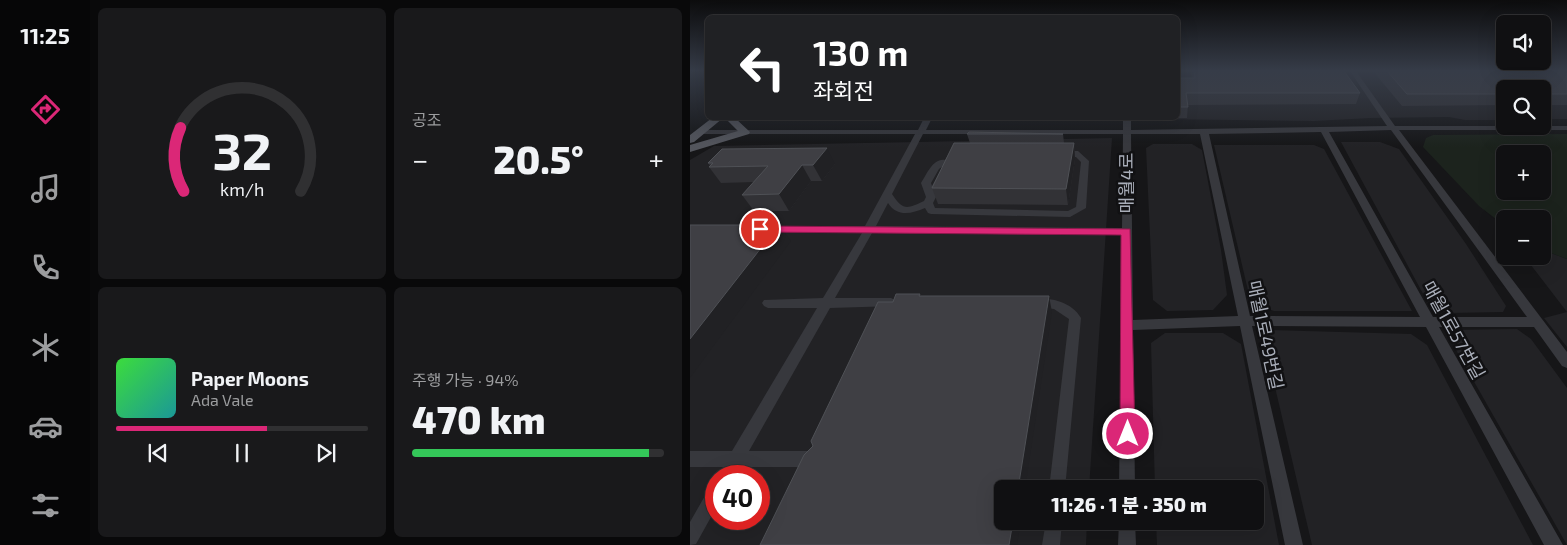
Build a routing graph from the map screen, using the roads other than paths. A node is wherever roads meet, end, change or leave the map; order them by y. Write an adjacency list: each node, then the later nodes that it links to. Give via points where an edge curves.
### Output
1 (1371, 96): 6 (street)
2 (715, 120): 9 (main road)
3 (732, 120): 10 (main road)
4 (927, 120): 11 (street)
5 (1127, 120): 12 (street, 매월4로)
6 (1393, 128): 7 (street); 8 (street); 30 (street)
7 (1567, 128)
8 (1325, 131): 13 (street); 29 (street, 매월1로57번길)
9 (700, 132): 10 (street); 14 (main road)
10 (745, 132): 11 (street); 15 (main road)
11 (920, 132): 12 (street); 17 (street)
12 (1126, 132): 13 (street); 23 (street, 매월4로)
13 (1204, 132): 28 (street, 매월1로49번길)
14 (690, 140)
15 (690, 149)
16 (942, 162): 18 (street, via 935,167 926,183)
17 (887, 193): 18 (street, via 894,206 900,209 908,210); 21 (street)
18 (929, 200): 19 (street, via 931,211 938,212); 19 (street, via 954,154 1078,154 1085,161 1081,208)
19 (1070, 214): 22 (street)
20 (760, 229): 21 (street)
21 (868, 230): 22 (street); 26 (street)
22 (1069, 231): 23 (street)
23 (1126, 231): 31 (street, 매월4로)
24 (1023, 302): 37 (street, via 1051,302 1075,318)
25 (768, 303): 26 (street)
26 (827, 303): 27 (street); 33 (street)
27 (900, 303)
28 (1245, 321): 29 (street); 31 (street); 45 (street, 매월1로49번길)
29 (1428, 321): 30 (street); 46 (street, 매월1로57번길)
30 (1537, 322): 32 (street)
31 (1128, 325): 38 (street, 매월4로)
32 (1567, 362)
33 (737, 458): 34 (street); 35 (street); 36 (street)
34 (690, 459)
35 (818, 459)
36 (733, 465)
37 (1058, 480)
38 (1127, 480)
39 (705, 512): 42 (street)
40 (1053, 530): 43 (street)
41 (1127, 530): 44 (street)
42 (690, 538)
43 (1051, 545)
44 (1127, 545)
45 (1294, 545)
46 (1554, 545)

